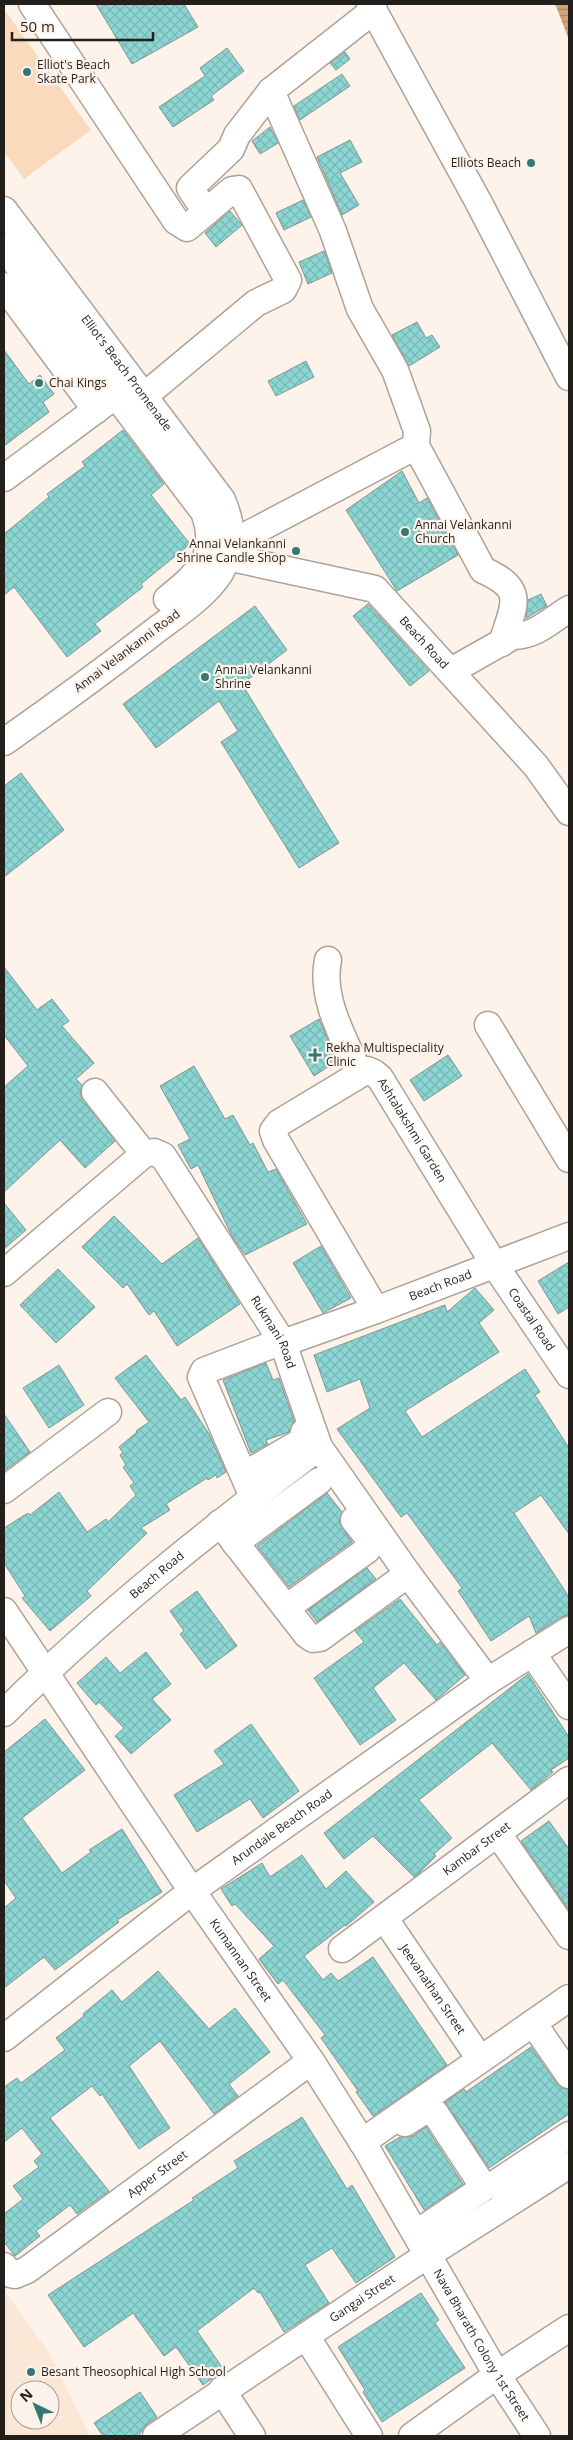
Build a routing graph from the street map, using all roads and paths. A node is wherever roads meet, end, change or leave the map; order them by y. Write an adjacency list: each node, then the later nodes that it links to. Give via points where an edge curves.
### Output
1 (32, 4): 5 (street, via 176,221 187,228)
2 (372, 7): 3 (street); 8 (street)
3 (270, 90): 5 (street, via 237,135 231,149 190,188); 10 (street, via 326,216 360,309 395,370 417,431)
4 (4, 210): 9 (street, Elliot's Beach Promenade)
5 (206, 212): 9 (street, via 234,189 239,189 288,280 287,286 256,303)
6 (4, 247): 9 (street, Elliot's Beach Promenade)
7 (4, 286): 9 (street)
8 (569, 377)
9 (122, 396): 11 (street); 12 (street, Elliot's Beach Promenade, via 204,512 210,530)
10 (416, 446): 12 (street); 14 (street, via 483,570 503,579 514,595)
11 (4, 478)
12 (223, 548): 15 (street, Beach Road, via 375,589); 16 (street, Annai Velankanni Road, via 220,573 208,587 176,615)
13 (569, 609): 14 (street, via 550,624)
14 (502, 643): 15 (street)
15 (452, 671): 19 (street, Beach Road, via 536,766)
16 (79, 679): 17 (street, Annai Velankanni Road); 18 (street, Annai Velankanni Road)
17 (4, 728)
18 (4, 742)
19 (569, 812)
20 (328, 960): 22 (street, via 325,977 333,1013)
21 (488, 1025): 25 (street)
22 (359, 1073): 27 (street, Ashtalakshmi Garden, via 367,1070 380,1078); 29 (street, Ashtalakshmi Garden, via 279,1123 275,1126 274,1136)
23 (95, 1092): 24 (street)
24 (144, 1154): 28 (street); 30 (street, Rukmani Road, via 154,1152 164,1156)
25 (569, 1159)
26 (569, 1236): 27 (street, Beach Road)
27 (494, 1264): 29 (street, Beach Road); 31 (street, Coastal Road)
28 (4, 1273)
29 (376, 1310): 30 (street, Beach Road)
30 (276, 1344): 33 (street, Rukmani Road); 35 (street, via 304,1430 303,1438); 35 (street, Beach Road, via 209,1368 201,1377)
31 (569, 1376)
32 (108, 1412): 36 (street)
33 (319, 1447): 34 (street, Beach Road); 40 (street, Rukmani Road)
34 (286, 1472): 35 (street, Beach Road); 39 (street, via 311,1487)
35 (248, 1486): 38 (street, Beach Road)
36 (4, 1490)
37 (353, 1519): 41 (street, via 370,1540 370,1545)
38 (220, 1523): 39 (street); 45 (street, Beach Road)
39 (235, 1543): 41 (street)
40 (408, 1574): 41 (street, via 320,1638 313,1639 307,1635); 46 (street, Rukmani Road)
41 (286, 1608)
42 (4, 1611): 45 (street, Kumannan Street)
43 (569, 1630): 44 (street, Arundale Beach Road)
44 (532, 1653): 46 (street, Arundale Beach Road); 47 (street)
45 (45, 1672): 48 (street, Beach Road); 51 (street, Kumannan Street)
46 (488, 1681): 51 (street, Arundale Beach Road)
47 (569, 1706)
48 (4, 1713)
49 (569, 1780): 50 (street, Kambar Street)
50 (498, 1834): 52 (street, Kambar Street); 53 (street)
51 (192, 1891): 57 (street, Arundale Beach Road); 59 (street, Kumannan Street)
52 (385, 1919): 54 (street, Kambar Street); 58 (street, Jeevanathan Street)
53 (569, 1936)
54 (342, 1949)
55 (569, 1998): 56 (street)
56 (537, 2029): 58 (street); 60 (street); 64 (street, via 445,2100 443,2105)
57 (4, 2038)
58 (480, 2059): 62 (street)
59 (311, 2061): 62 (street, Kumannan Street); 66 (street, Apper Street, via 27,2270 15,2275)
60 (569, 2075)
61 (569, 2135): 64 (street)
62 (364, 2145): 65 (street, Kumannan Street); 65 (street, via 429,2110 482,2183 479,2194)
63 (569, 2166): 64 (street, Gangai Street)
64 (500, 2195): 65 (street, Gangai Street)
65 (423, 2243): 68 (street, Gangai Street); 69 (street, Nava Bharath Colony 1st Street)
66 (4, 2266)
67 (569, 2328): 69 (street)
68 (306, 2336): 70 (street, Gangai Street); 73 (street)
69 (497, 2375): 74 (street); 75 (street, Nava Bharath Colony 1st Street)
70 (222, 2390): 71 (street, Gangai Street); 72 (street)
71 (156, 2436)
72 (252, 2436)
73 (369, 2436)
74 (412, 2436)
75 (536, 2436)

